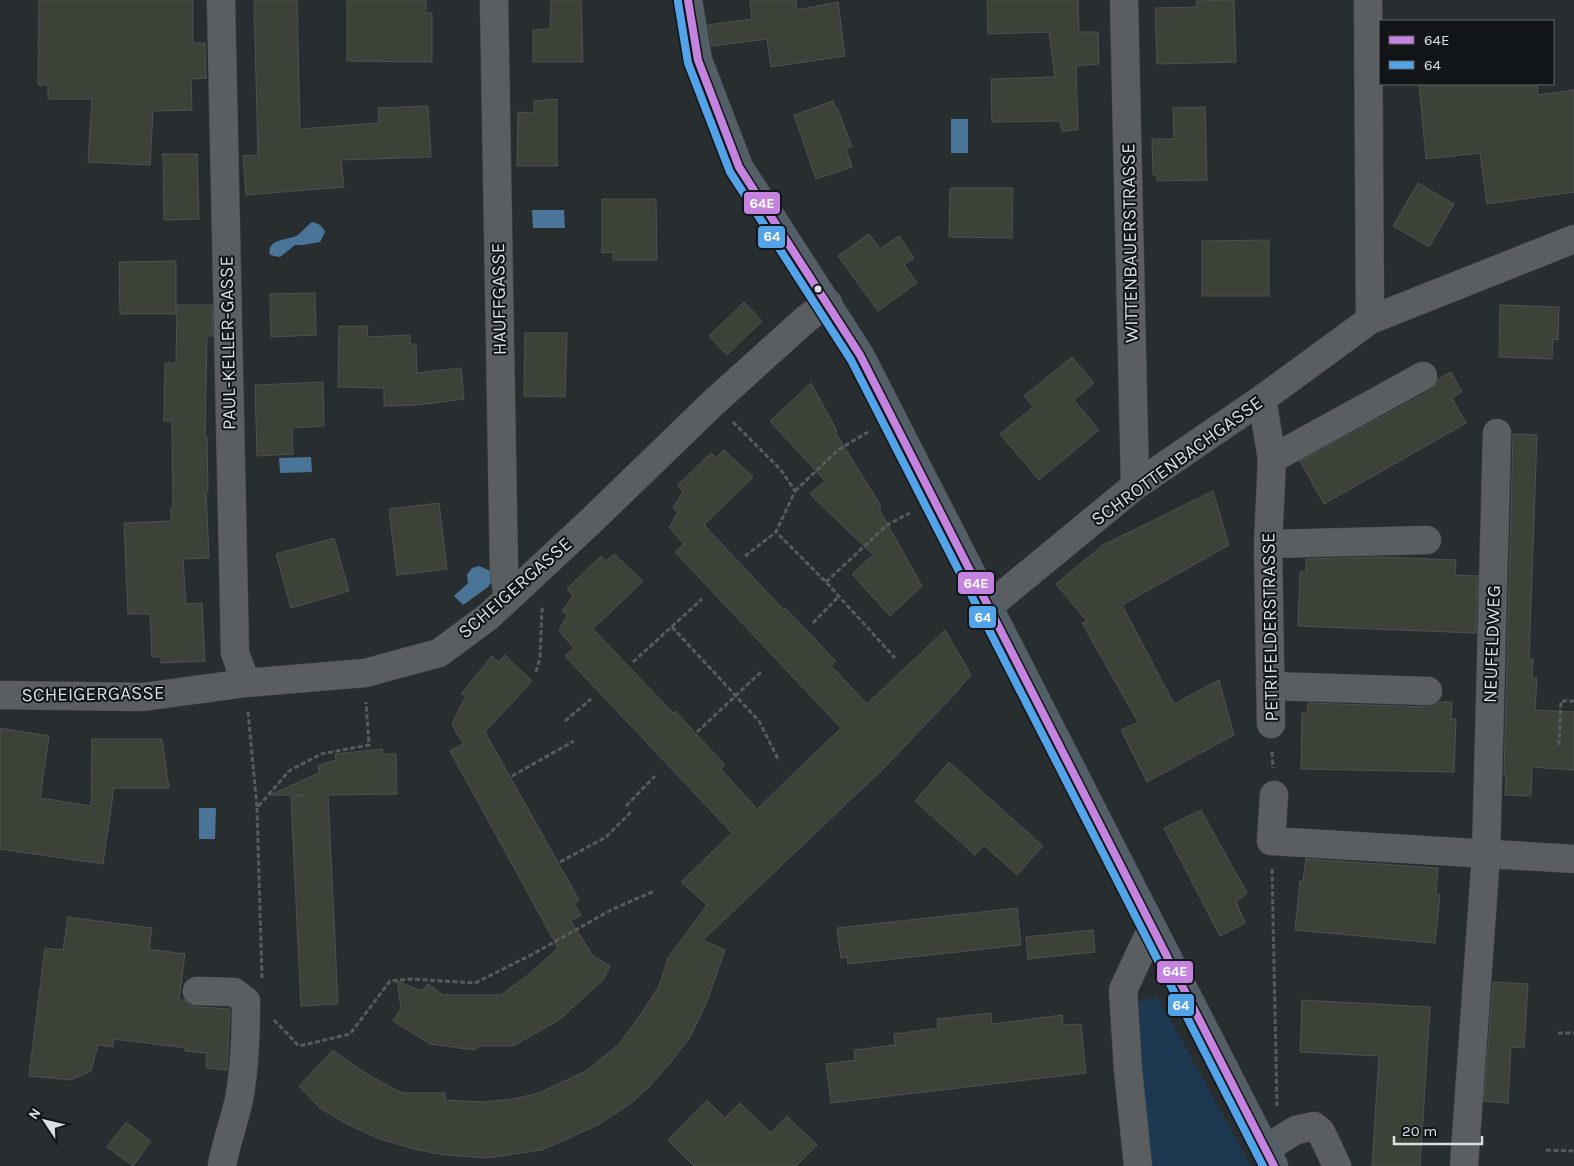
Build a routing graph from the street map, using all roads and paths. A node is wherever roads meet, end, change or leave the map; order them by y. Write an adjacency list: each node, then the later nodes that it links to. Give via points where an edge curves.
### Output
1 (221, 0): 35 (street, PAUL-KELLER-GASSE, via 235,653)
2 (494, 0): 24 (street, HAUFFGASSE, via 504,572)
3 (688, 0): 7 (main road, via 698,60 739,167)
4 (1124, 0): 15 (street, WITTENBAUERSTRASSE)
5 (1368, 0): 8 (street)
6 (1574, 239): 8 (street, SCHROTTENBACHGASSE)
7 (828, 303): 11 (street, SCHEIGERGASSE); 27 (main road, via 893,417)
8 (1370, 320): 10 (street, SCHROTTENBACHGASSE)
9 (1423, 376): 14 (street)
10 (1262, 399): 14 (street, PETRIFELDERSTRASSE); 15 (street, SCHROTTENBACHGASSE)
11 (713, 403): 16 (path, via 781,470); 24 (street, SCHEIGERGASSE)
12 (870, 431): 16 (path, via 838,450)
13 (1498, 433): 55 (street, NEUFELDWEG)
14 (1272, 459): 20 (street, PETRIFELDERSTRASSE)
15 (1135, 486): 27 (street, SCHROTTENBACHGASSE)
16 (795, 491): 18 (path)
17 (911, 512): 22 (path, via 887,525)
18 (776, 532): 21 (path); 22 (path)
19 (1427, 540): 20 (street)
20 (1268, 544): 36 (street, PETRIFELDERSTRASSE)
21 (745, 556)
22 (826, 582): 23 (path)
23 (838, 597): 28 (path); 30 (path)
24 (508, 598): 34 (street, SCHEIGERGASSE, via 439,653)
25 (702, 599): 29 (path)
26 (548, 603): 33 (path, via 542,610 540,657)
27 (988, 607): 59 (main road)
28 (813, 623)
29 (672, 627): 31 (path); 39 (path)
30 (895, 658)
31 (633, 662)
32 (762, 671): 39 (path)
33 (536, 672)
34 (365, 673): 35 (street, SCHEIGERGASSE); 52 (path, via 369,745 321,754 289,770)
35 (246, 683): 38 (street, SCHEIGERGASSE, via 143,697); 52 (path)
36 (1270, 686): 37 (street); 43 (street, PETRIFELDERSTRASSE)
37 (1428, 691)
38 (0, 695)
39 (736, 696): 44 (path); 47 (path, via 759,721)
40 (591, 699): 42 (path)
41 (1574, 701): 46 (path, via 1561,701)
42 (565, 721)
43 (1271, 724): 50 (path, PETRIFELDERSTRASSE)
44 (697, 732)
45 (574, 741): 48 (path)
46 (1559, 745)
47 (779, 761)
48 (512, 776)
49 (655, 776): 51 (path)
50 (1274, 795): 54 (street)
51 (626, 806)
52 (257, 808): 60 (path)
53 (632, 811): 57 (path, via 606,837)
54 (1272, 841): 55 (street); 65 (path)
55 (1486, 855): 56 (street); 72 (street, NEUFELDWEG)
56 (1574, 859)
57 (560, 862)
58 (654, 891): 62 (path, via 611,910 475,983 390,981 350,1034 299,1046)
59 (1152, 928): 68 (main road); 70 (street, via 1123,990)
60 (262, 980)
61 (197, 991): 69 (street, via 234,992 246,1001 246,1050 240,1096)
62 (269, 1014)
63 (1558, 1033): 64 (path)
64 (1574, 1033)
65 (1277, 1106)
66 (1546, 1150): 67 (path)
67 (1574, 1151)
68 (1270, 1157): 71 (street, via 1296,1130 1314,1126 1321,1132)
69 (222, 1166)
70 (1138, 1166)
71 (1337, 1166)
72 (1464, 1166)

